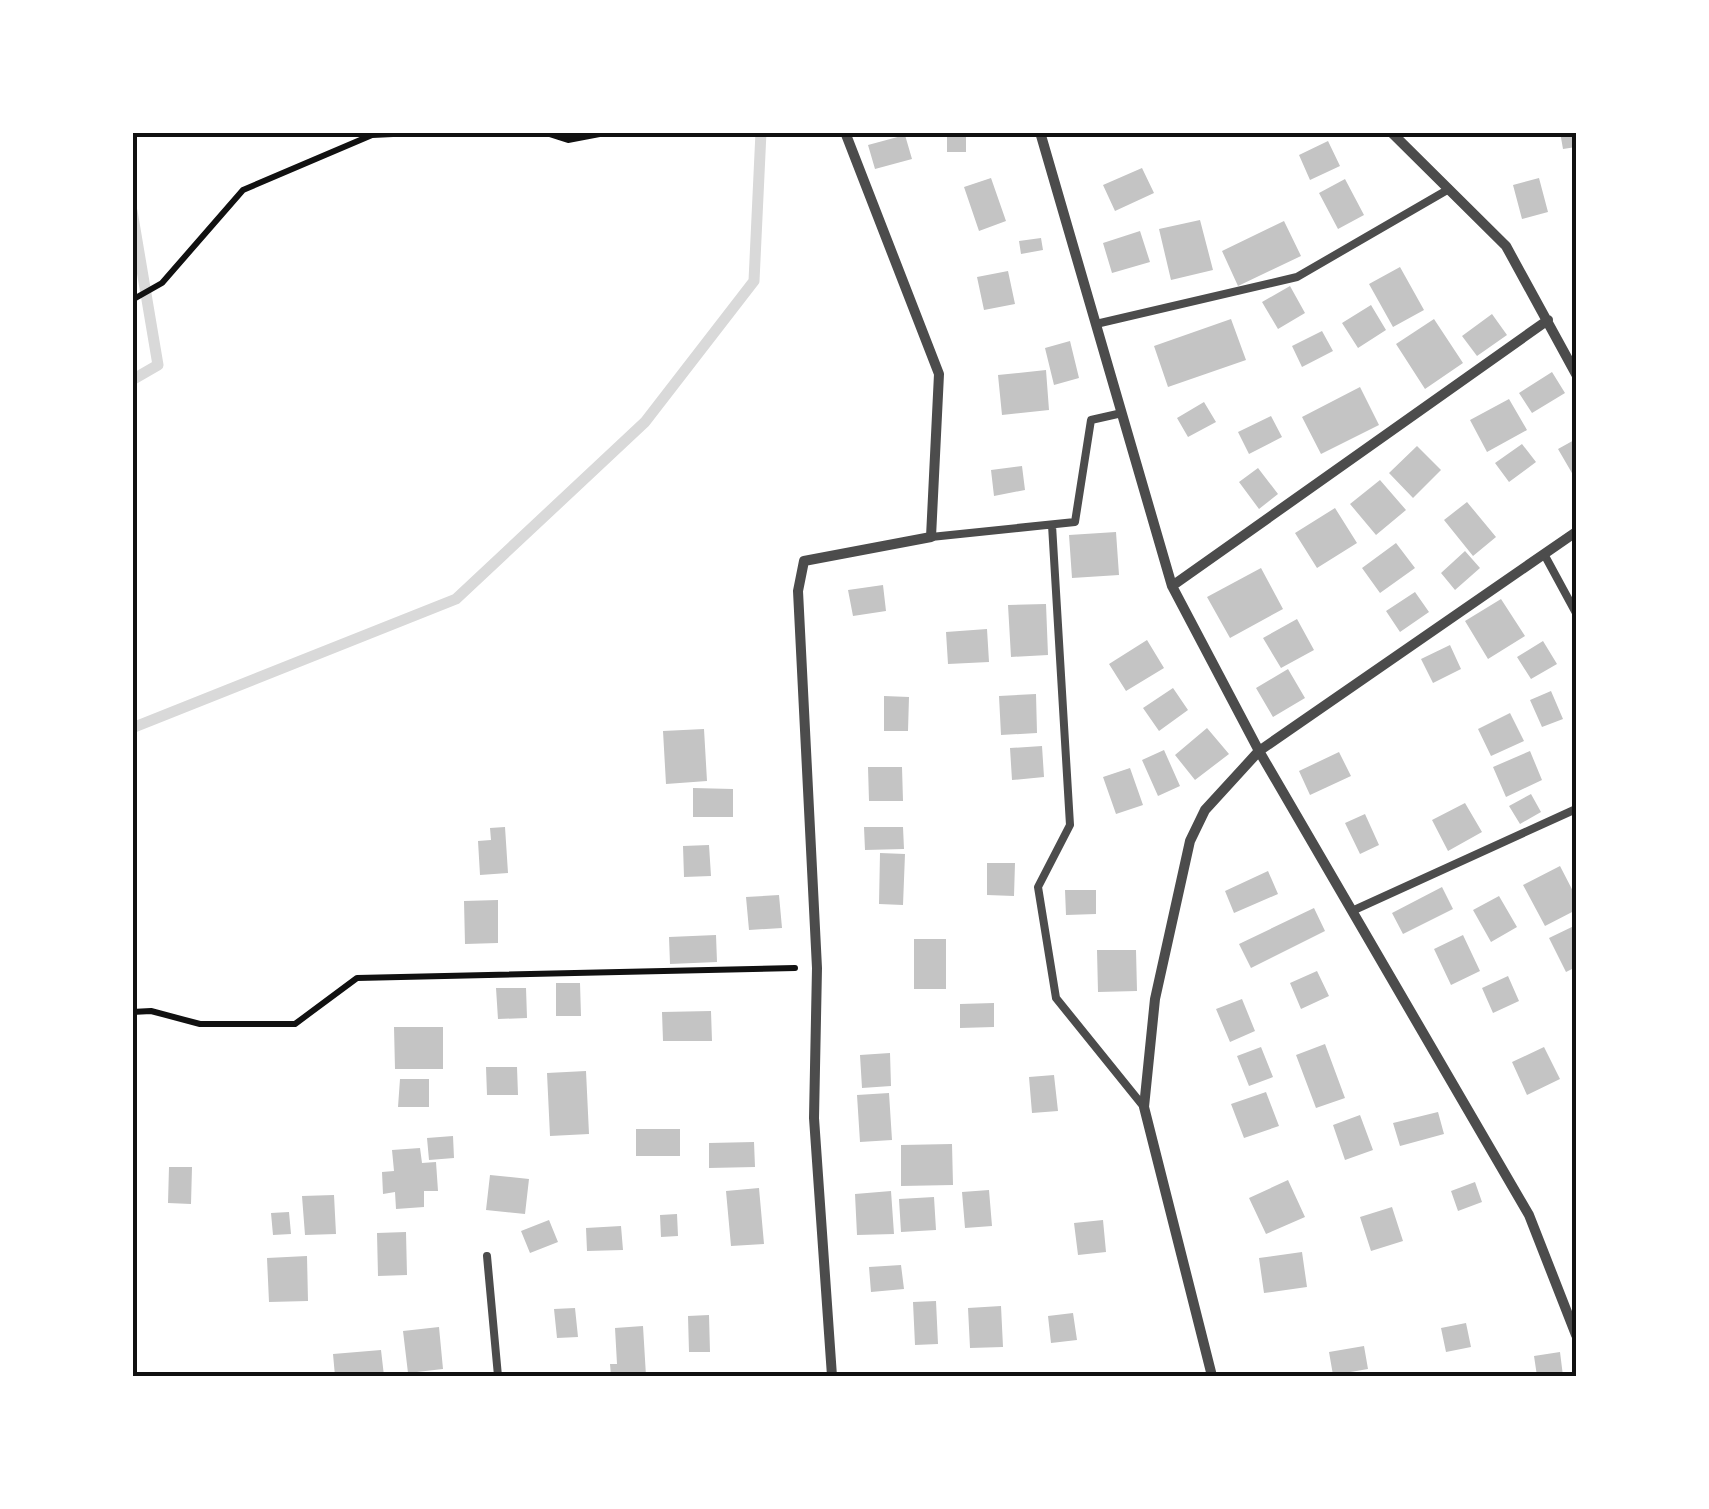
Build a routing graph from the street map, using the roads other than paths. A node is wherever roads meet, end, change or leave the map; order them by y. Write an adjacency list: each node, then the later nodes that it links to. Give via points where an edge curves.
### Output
1 (845, 132): 11 (street, via 939,374)
2 (1040, 132): 6 (street)
3 (1392, 132): 4 (street)
4 (1449, 189): 5 (street, via 1506,246); 6 (lane, via 1296,277)
5 (1548, 320): 7 (street); 13 (street)
6 (1096, 324): 8 (street)
7 (1576, 374)
8 (1122, 413): 9 (lane, via 1091,420 1075,522); 13 (street)
9 (1052, 524): 11 (lane); 18 (lane, via 1070,825 1038,887 1056,998)
10 (1576, 532): 12 (street)
11 (931, 537): 24 (street, via 804,560 798,591 817,968 814,1118)
12 (1544, 554): 14 (lane); 15 (street)
13 (1172, 586): 15 (street)
14 (1576, 613)
15 (1259, 751): 17 (street); 18 (street, via 1205,810 1190,841 1155,999)
16 (1576, 808): 17 (lane)
17 (1352, 911): 21 (street, via 1529,1215)
18 (1144, 1106): 25 (street)
19 (488, 1256): 23 (lane)
20 (1576, 1289): 21 (street)
21 (1562, 1294): 22 (street)
22 (1576, 1335)
23 (498, 1376)
24 (832, 1376)
25 (1212, 1376)

